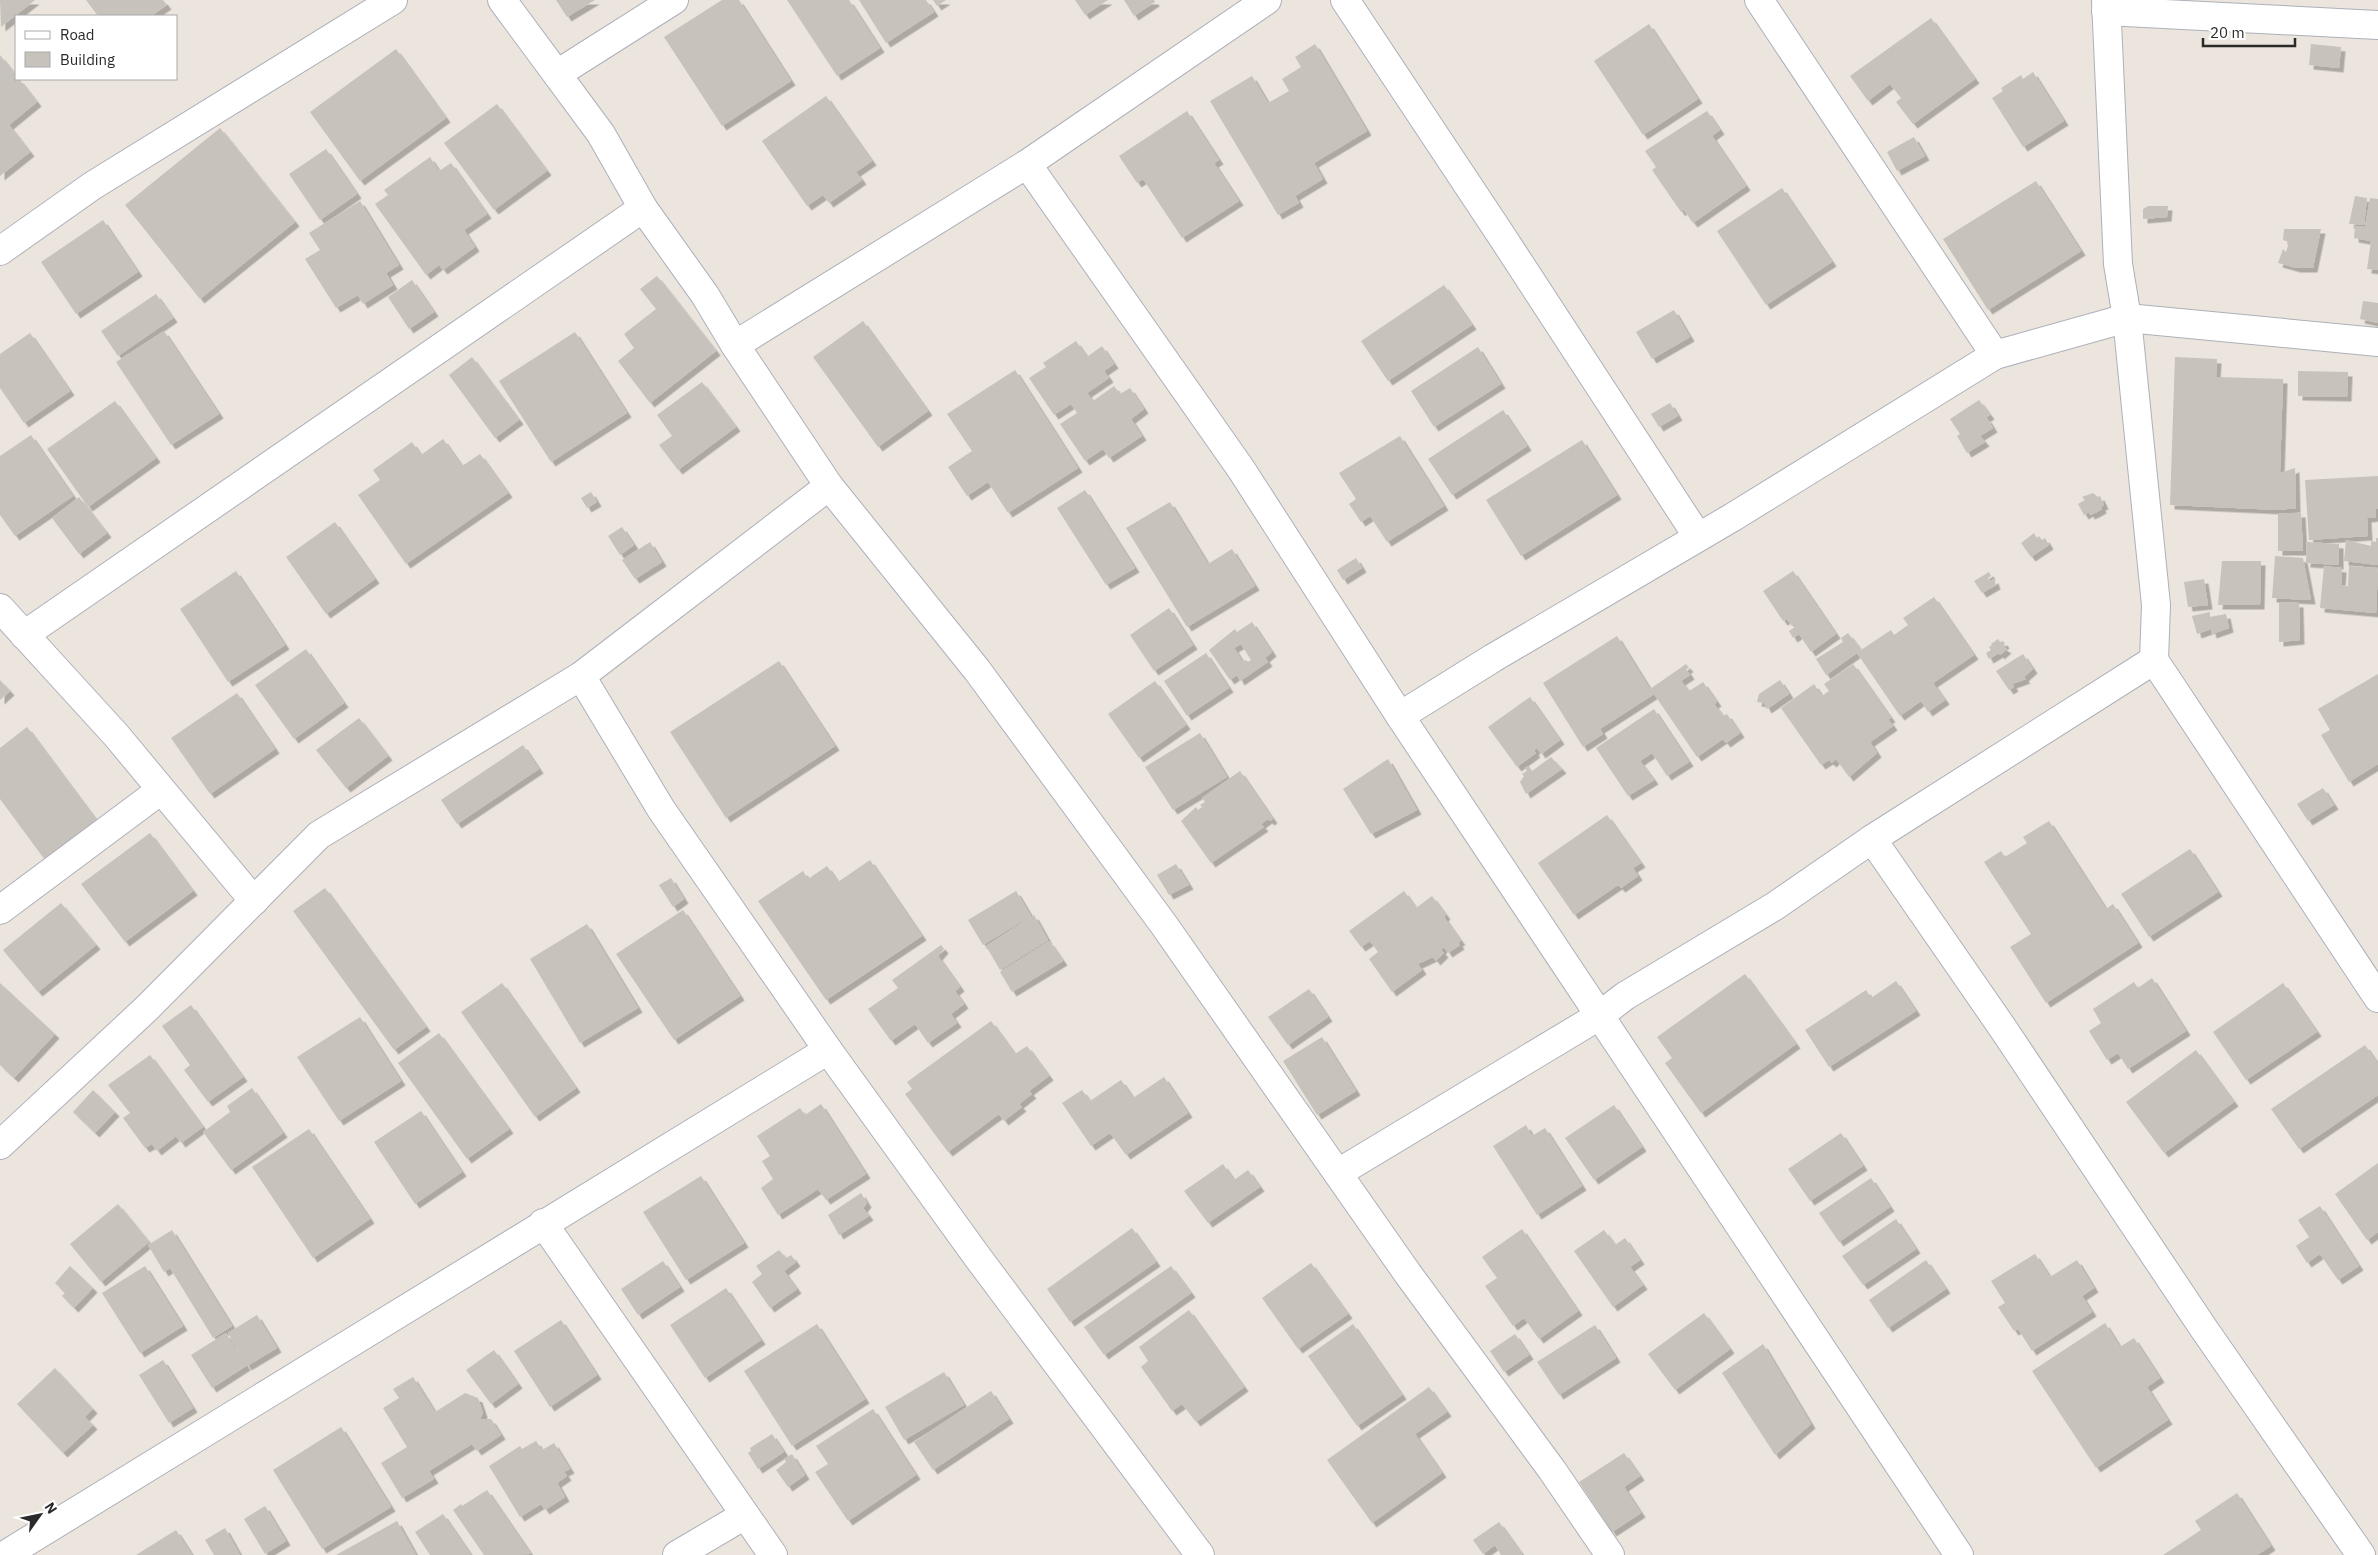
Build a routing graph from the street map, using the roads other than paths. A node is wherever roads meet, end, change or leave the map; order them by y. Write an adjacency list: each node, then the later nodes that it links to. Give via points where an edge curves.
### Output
1 (393, 0): 12 (street, via 92,186)
2 (502, 0): 9 (street)
3 (674, 0): 9 (street)
4 (1267, 0): 10 (street)
5 (1345, 0): 18 (street)
6 (1759, 0): 16 (street)
7 (2106, 5): 8 (street); 13 (street, via 2118,264)
8 (2378, 25)
9 (556, 74): 11 (street, via 601,134)
10 (1026, 164): 15 (street); 23 (street, via 1241,469)
11 (643, 208): 15 (street, via 705,295); 20 (street)
12 (0, 251)
13 (2127, 318): 14 (street); 16 (street); 21 (street, via 2156,605)
14 (2378, 342)
15 (735, 345): 17 (street)
16 (1995, 355): 18 (street)
17 (829, 486): 22 (street); 32 (street, via 977,670 1164,925)
18 (1698, 537): 23 (street)
19 (0, 608): 20 (street)
20 (24, 635): 26 (street, via 116,735)
21 (2154, 660): 25 (street); 28 (street)
22 (581, 676): 26 (street, via 319,835); 30 (street, via 661,809)
23 (1400, 716): 29 (street)
24 (153, 796): 27 (street)
25 (1872, 839): 29 (street, via 1775,906 1625,996); 41 (street, via 2204,1329)
26 (254, 901): 31 (street, via 146,1010)
27 (0, 910)
28 (2378, 998)
29 (1599, 1016): 32 (street); 40 (street)
30 (828, 1050): 33 (street); 38 (street)
31 (0, 1145)
32 (1338, 1173): 39 (street)
33 (543, 1224): 34 (street); 35 (street, via 265,1398)
34 (745, 1515): 36 (street); 37 (street)
35 (5, 1555)
36 (677, 1555)
37 (773, 1555)
38 (1200, 1555)
39 (1610, 1555)
40 (1959, 1555)
41 (2362, 1555)

